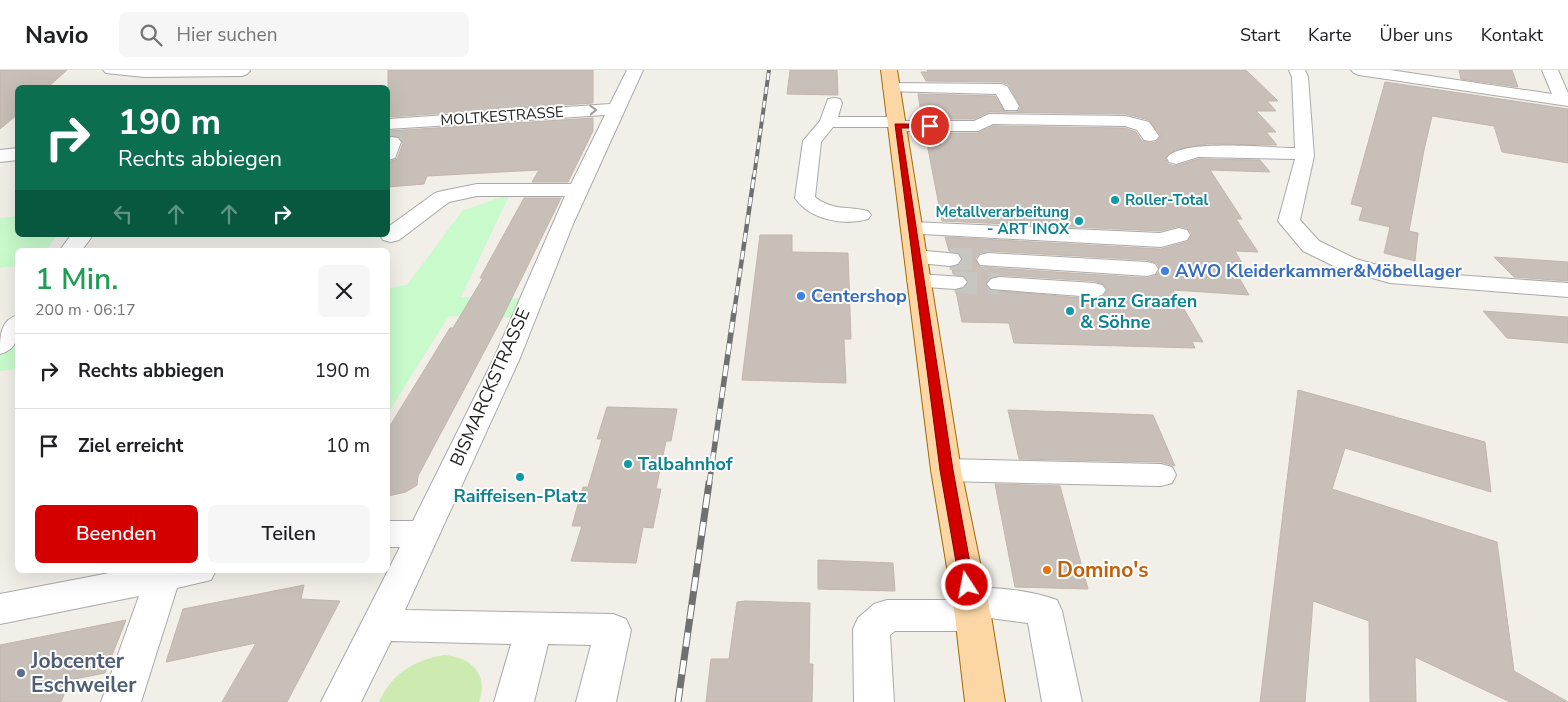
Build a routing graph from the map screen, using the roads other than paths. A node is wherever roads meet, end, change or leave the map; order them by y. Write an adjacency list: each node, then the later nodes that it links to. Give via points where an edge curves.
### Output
1 (111, 70): 2 (street)
2 (243, 70): 9 (street)
3 (635, 70): 14 (street, BISMARCKSTRASSE)
4 (1297, 70): 20 (street)
5 (1359, 70): 10 (street)
6 (1550, 70): 11 (street)
7 (890, 79): 13 (street, via 1001,89); 16 (main road)
8 (1520, 79): 10 (street)
9 (224, 85)
10 (1528, 95): 11 (street)
11 (1565, 101)
12 (834, 103): 15 (street)
13 (1011, 106)
14 (616, 109): 17 (street, MOLTKESTRASSE, one-way to 14); 24 (street, BISMARCKSTRASSE)
15 (828, 122): 16 (street); 25 (street, via 812,141 805,198 814,208 827,214)
16 (897, 124): 18 (street, via 978,126 989,119 1126,121 1143,126); 26 (main road)
17 (392, 135)
18 (1150, 136)
19 (15, 154): 21 (street)
20 (1305, 154): 22 (street, via 1196,151); 38 (street, via 1288,221 1311,246 1348,264 1398,278)
21 (0, 156)
22 (1176, 158)
23 (470, 182): 24 (street)
24 (578, 187): 27 (street, via 477,190 442,197); 44 (street, BISMARCKSTRASSE, via 507,358)
25 (861, 215)
26 (912, 228): 28 (street, via 1161,240); 33 (main road)
27 (391, 234)
28 (1179, 235)
29 (81, 237): 30 (street)
30 (72, 248)
31 (950, 258): 33 (street)
32 (988, 260): 34 (street)
33 (918, 269): 35 (street); 41 (main road)
34 (1147, 269)
35 (955, 282)
36 (999, 284): 37 (street)
37 (1094, 290)
38 (1568, 290)
39 (15, 326): 40 (street)
40 (0, 346)
41 (946, 470): 42 (street); 49 (main road)
42 (1161, 475)
43 (390, 534): 44 (street)
44 (422, 534): 50 (street, BISMARCKSTRASSE)
45 (184, 573): 46 (street)
46 (163, 577): 47 (street); 52 (street)
47 (81, 582): 48 (street)
48 (0, 609)
49 (972, 609): 56 (street, via 887,615 871,629); 57 (main road); 58 (street, via 1002,603 1044,611)
50 (380, 625): 51 (street); 53 (street, BISMARCKSTRASSE)
51 (534, 628): 54 (street); 55 (street, via 613,630)
52 (121, 702)
53 (341, 702)
54 (514, 702)
55 (596, 702)
56 (874, 702)
57 (985, 702)
58 (1062, 702)

